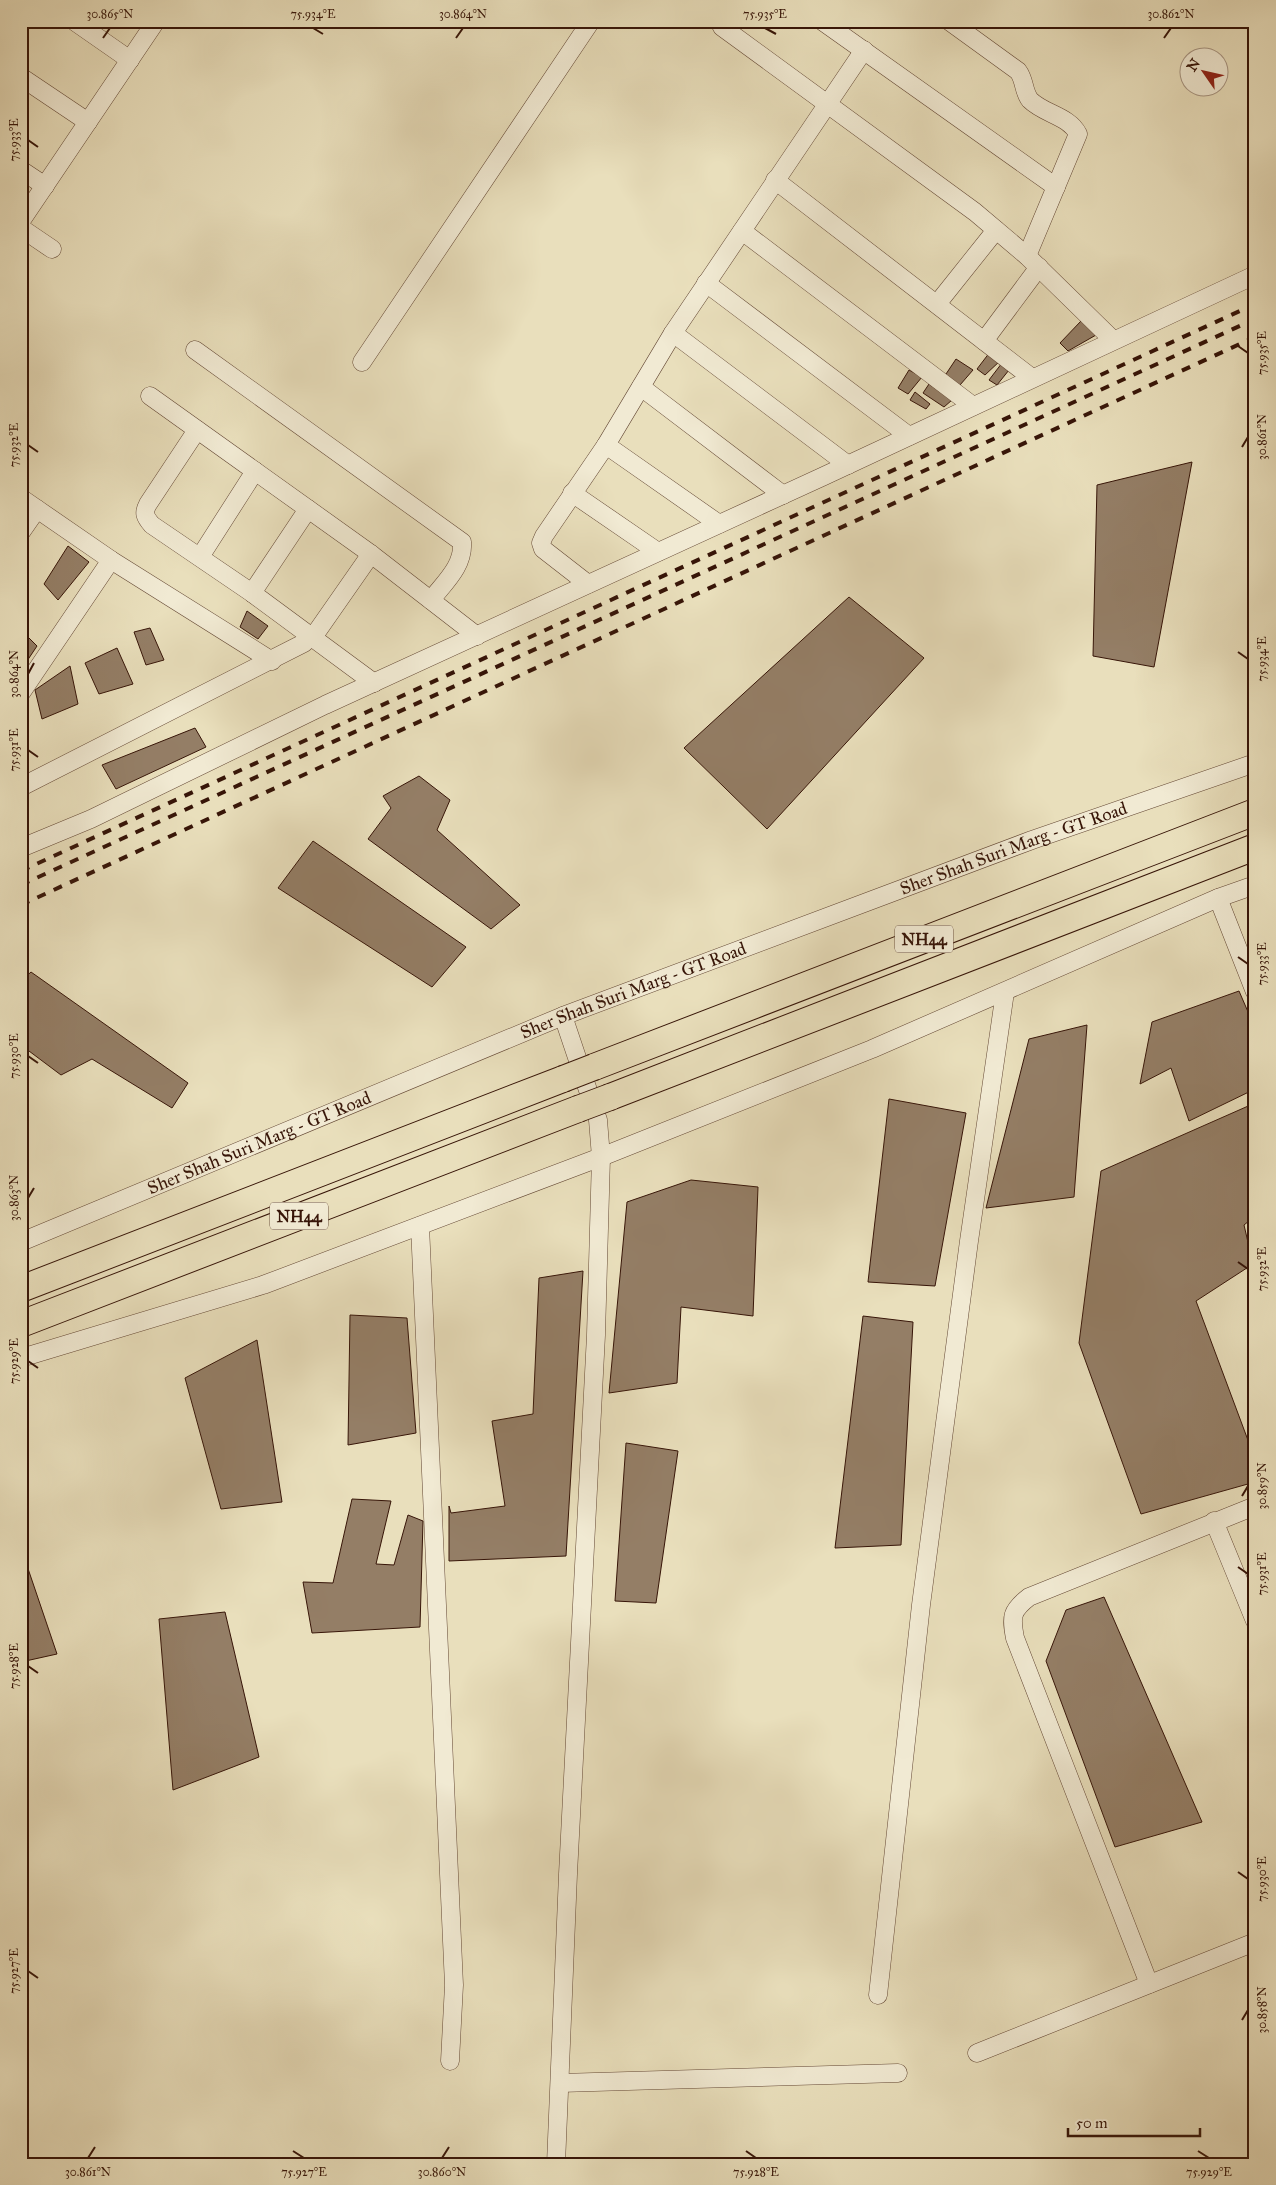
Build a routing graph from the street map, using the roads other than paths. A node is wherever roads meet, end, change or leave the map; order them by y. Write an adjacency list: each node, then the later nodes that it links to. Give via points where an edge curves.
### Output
1 (74, 21): 8 (street)
2 (156, 21): 8 (street)
3 (591, 21): 28 (street)
4 (719, 21): 10 (street, via 722,27)
5 (822, 21): 7 (street)
6 (949, 21): 15 (street, via 1018,71 1031,101 1075,129 1077,141)
7 (864, 50): 10 (street); 15 (street)
8 (130, 60): 11 (street)
9 (21, 76): 11 (street)
10 (826, 104): 13 (street); 17 (street)
11 (88, 122): 14 (street)
12 (21, 170): 14 (street)
13 (775, 180): 18 (street); 23 (street)
14 (45, 186): 16 (street)
15 (1056, 187): 20 (street)
16 (22, 230): 19 (street)
17 (996, 230): 20 (street); 23 (street)
18 (742, 231): 22 (street); 32 (street)
19 (52, 249)
20 (1033, 262): 25 (street); 26 (street)
21 (1255, 275): 25 (street)
22 (706, 283): 24 (street); 34 (street)
23 (937, 304): 26 (street)
24 (673, 333): 30 (street); 36 (street)
25 (1113, 340): 29 (street)
26 (984, 341): 29 (street)
27 (195, 350): 51 (street, via 462,542 460,561)
28 (362, 362)
29 (1032, 378): 32 (street)
30 (641, 388): 35 (street); 39 (street)
31 (150, 396): 33 (street)
32 (973, 406): 34 (street)
33 (197, 430): 37 (street); 47 (street, via 144,511 152,525)
34 (909, 436): 36 (street)
35 (606, 445): 38 (street); 43 (street)
36 (848, 465): 39 (street)
37 (255, 471): 42 (street); 47 (street)
38 (572, 494): 45 (street); 49 (street, via 541,543 543,549)
39 (784, 495): 43 (street)
40 (21, 498): 41 (street)
41 (37, 508): 44 (street); 48 (street)
42 (308, 510): 46 (street); 50 (street)
43 (719, 524): 45 (street)
44 (21, 532)
45 (658, 552): 49 (street)
46 (371, 554): 51 (street); 53 (street)
47 (200, 557): 50 (street)
48 (111, 560): 54 (street); 56 (street)
49 (588, 584): 52 (street)
50 (252, 593): 53 (street)
51 (431, 600): 52 (street)
52 (477, 636): 55 (street)
53 (312, 638): 54 (street); 55 (street)
54 (272, 661): 58 (street)
55 (374, 683): 60 (street, via 91,819)
56 (21, 693)
57 (1255, 763): 66 (street, Sher Shah Suri Marg - GT Road, via 1032,840)
58 (21, 786)
59 (1255, 812): 70 (highway, NH44, bridge)
60 (23, 843)
61 (1255, 847): 71 (highway, NH44, bridge)
62 (1255, 885): 63 (street)
63 (1218, 898): 64 (street); 65 (street)
64 (1005, 992): 67 (street); 78 (street, via 921,1605)
65 (1255, 992)
66 (562, 1016): 67 (street, via 598,1120); 69 (street, Sher Shah Suri Marg - GT Road)
67 (601, 1157): 68 (street); 82 (street, via 596,1335)
68 (420, 1226): 72 (street, via 263,1285); 80 (street, via 454,1985)
69 (21, 1242)
70 (21, 1289)
71 (21, 1324)
72 (21, 1358)
73 (1255, 1506): 74 (street)
74 (1214, 1521): 75 (street); 77 (street, via 1029,1597 1016,1607 1012,1620 1015,1638)
75 (1255, 1621)
76 (1255, 1942): 77 (street)
77 (1149, 1984): 79 (street)
78 (878, 1995)
79 (977, 2053)
80 (450, 2061)
81 (898, 2073): 82 (street)
82 (560, 2083): 83 (street)
83 (556, 2164)

